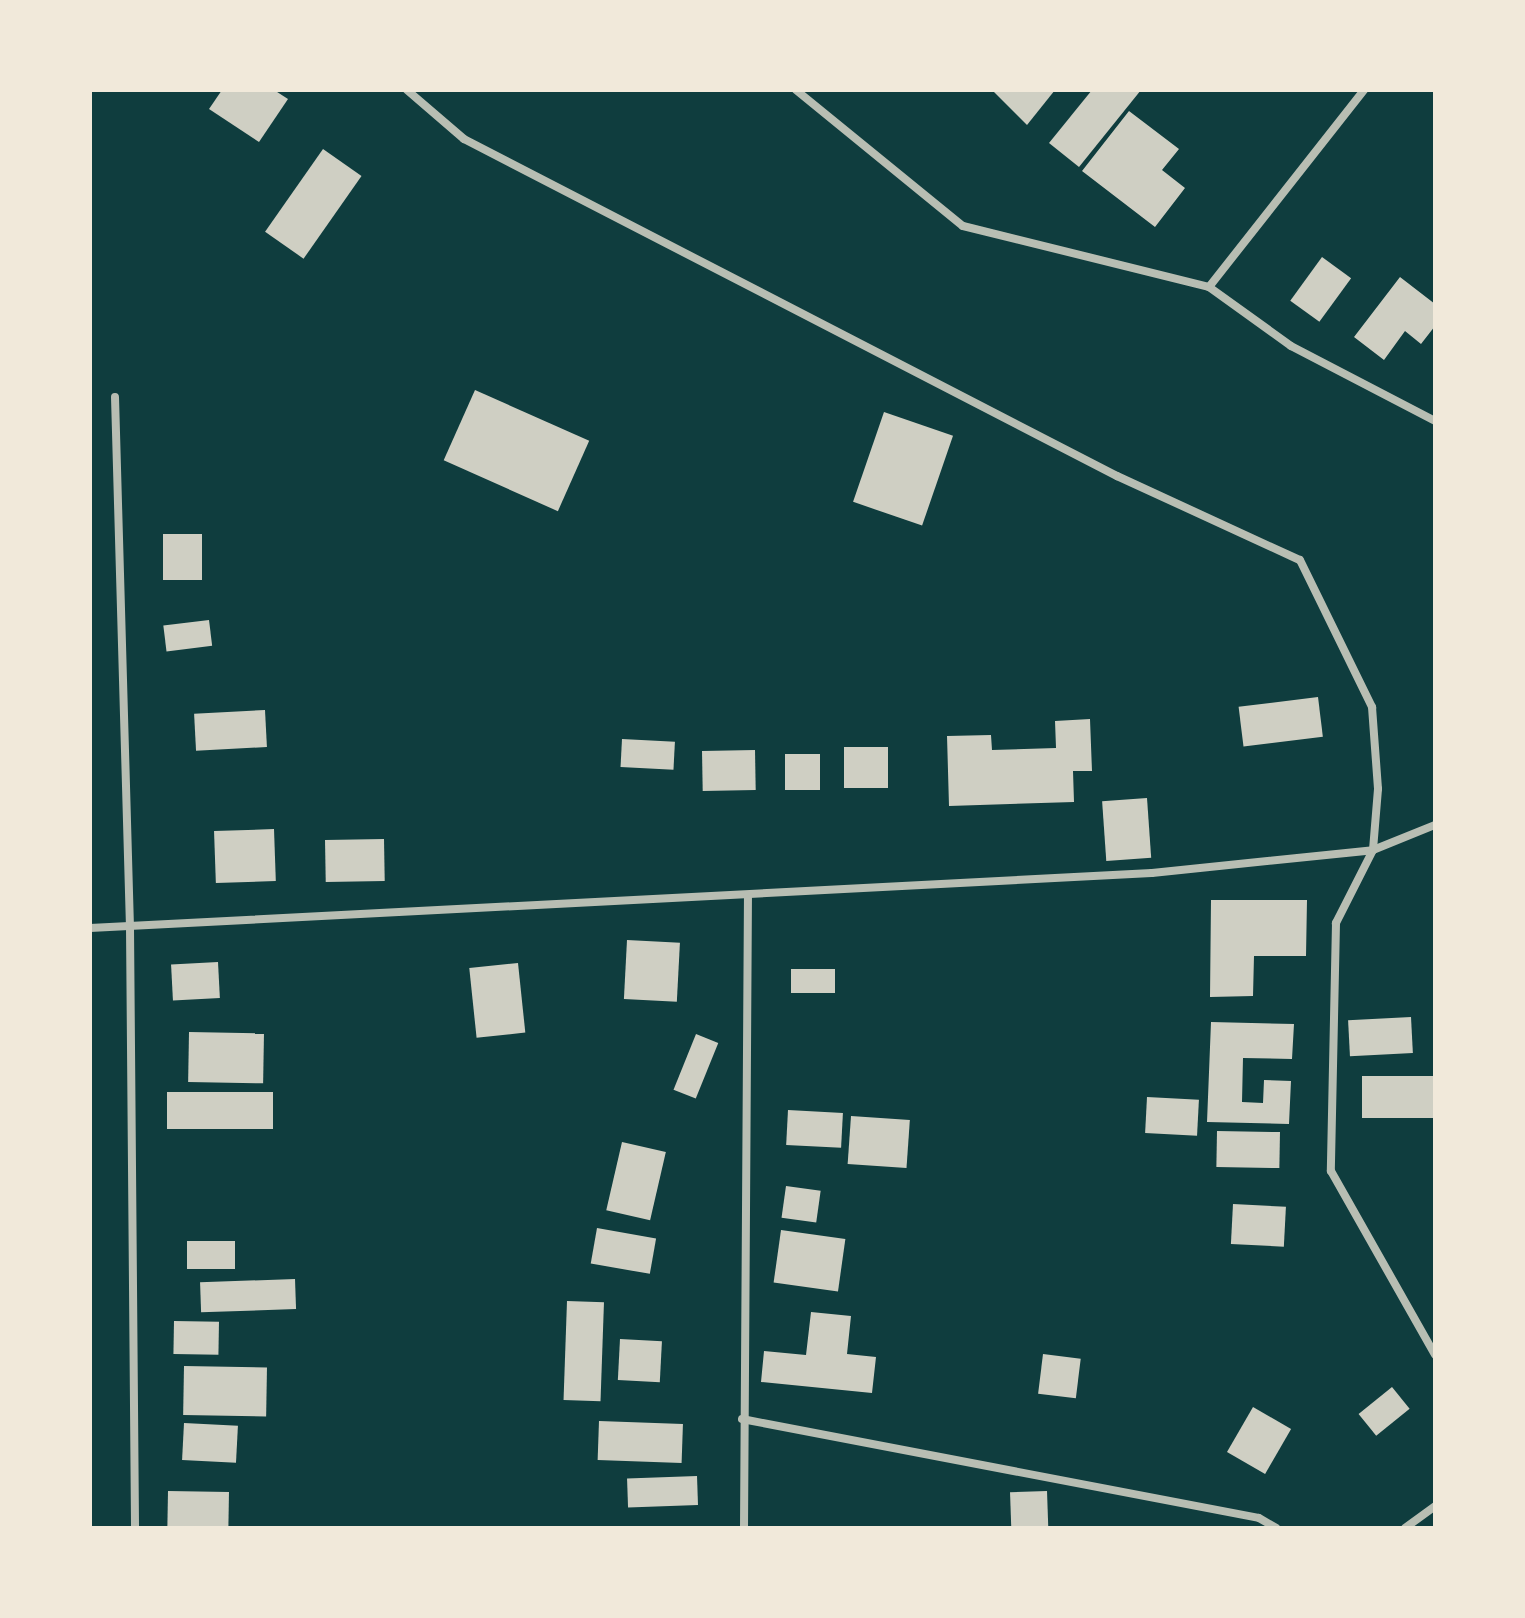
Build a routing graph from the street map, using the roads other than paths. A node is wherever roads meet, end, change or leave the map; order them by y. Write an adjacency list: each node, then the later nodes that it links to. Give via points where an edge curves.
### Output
1 (407, 90): 8 (street, via 464,139 1117,476 1300,560 1372,707)
2 (796, 90): 4 (street, via 963,226)
3 (1364, 90): 4 (street)
4 (1209, 287): 6 (street, via 1291,346)
5 (115, 397): 11 (street)
6 (1435, 421)
7 (1435, 825): 8 (street)
8 (1373, 850): 9 (street, via 1152,873); 12 (street, via 1336,923 1331,1171)
9 (748, 895): 11 (street); 13 (street)
10 (90, 928): 11 (street)
11 (130, 928): 15 (street)
12 (1435, 1355)
13 (742, 1419): 16 (street); 17 (street, via 1259,1518)
14 (1435, 1506): 18 (street)
15 (135, 1528)
16 (744, 1528)
17 (1276, 1528)
18 (1405, 1528)

